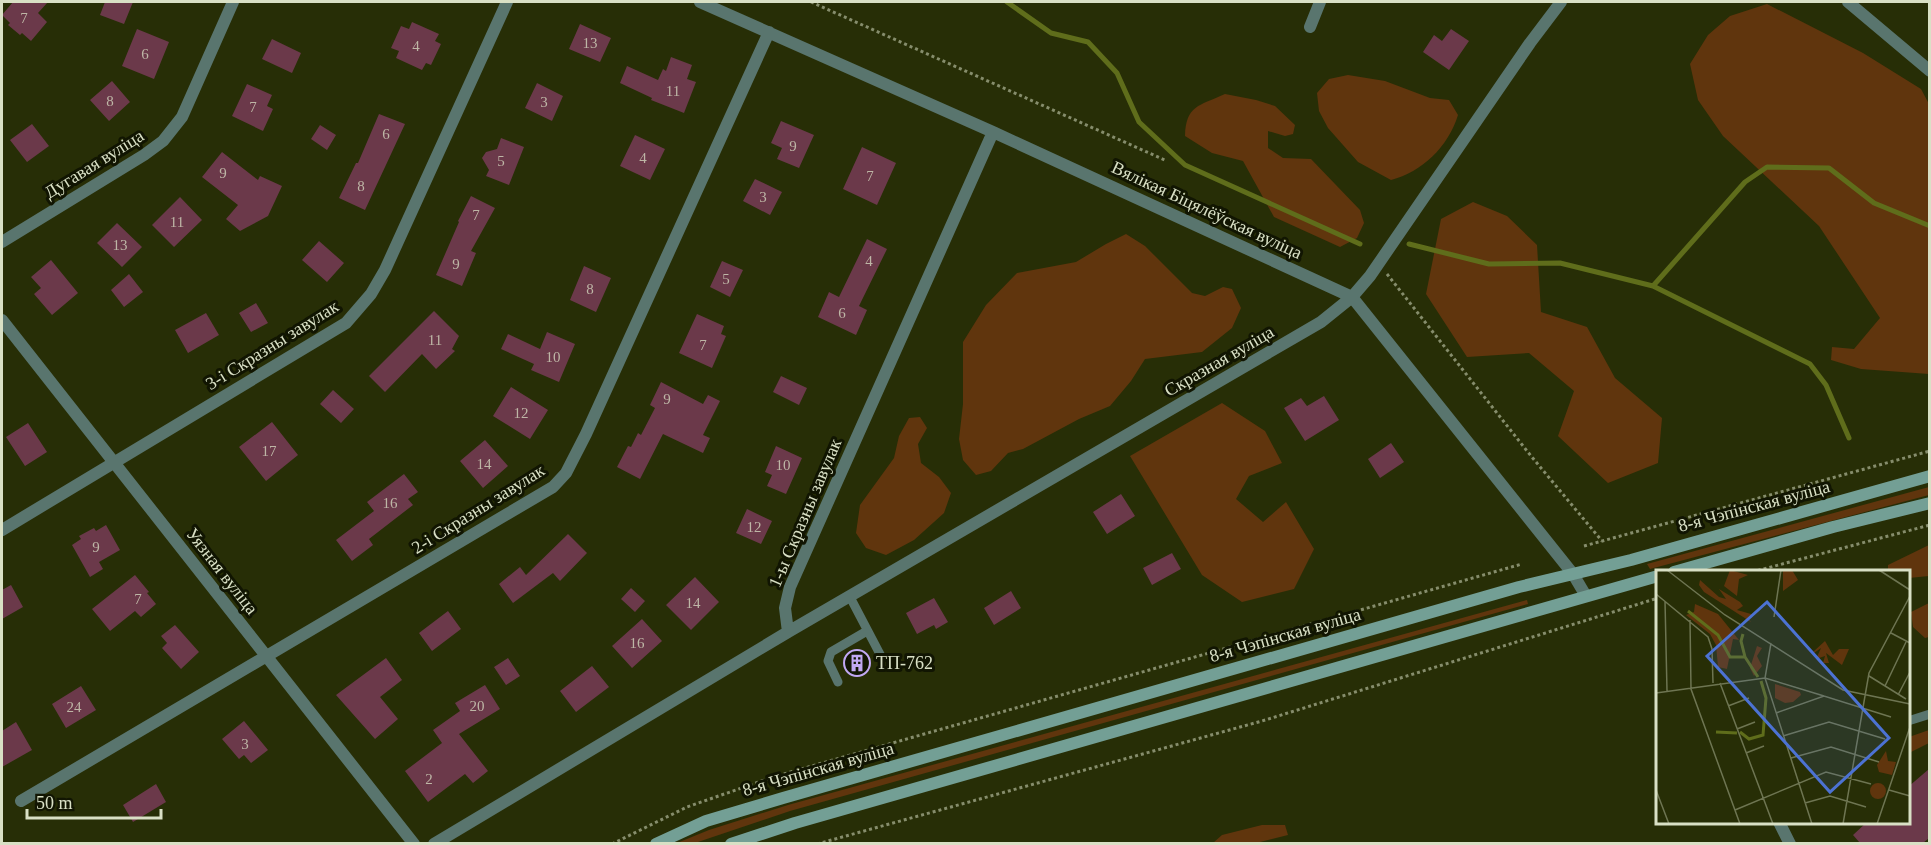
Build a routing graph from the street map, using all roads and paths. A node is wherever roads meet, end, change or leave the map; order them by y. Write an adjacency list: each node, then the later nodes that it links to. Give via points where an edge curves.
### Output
1 (233, 2): 13 (street, Дугавая вуліца, via 182,117 163,141)
2 (507, 2): 18 (street, 3-і Скразны завулак, via 371,294 346,323)
3 (700, 2): 9 (street, Вялікая Біцялёўская вуліца)
4 (811, 2): 12 (path)
5 (1320, 2): 8 (street)
6 (1561, 2): 14 (street, Скразная вуліца)
7 (1848, 2): 10 (street)
8 (1310, 27)
9 (769, 32): 11 (street, Вялікая Біцялёўская вуліца); 37 (street, 2-і Скразны завулак, via 566,473 536,498)
10 (1929, 71)
11 (993, 132): 15 (street, Вялікая Біцялёўская вуліца); 36 (street, 1-ы Скразны завулак, via 790,587 785,608)
12 (1167, 161)
13 (2, 242)
14 (1378, 264): 15 (street, Скразная вуліца); 24 (path)
15 (1352, 297): 30 (street, Вялікая Біцялёўская вуліца); 33 (street, Скразная вуліца, via 1321,322)
16 (2, 320): 18 (street, Уязная вуліца)
17 (1929, 451): 23 (path)
18 (113, 463): 22 (street, 3-і Скразны завулак); 37 (street, Уязная вуліца)
19 (1929, 476): 30 (main road, 8-я Чэпінская вуліца)
20 (1929, 503): 28 (main road)
21 (1929, 525): 29 (path)
22 (2, 530)
23 (1619, 537): 24 (path); 25 (path)
24 (1602, 542): 26 (path)
25 (1621, 544)
26 (1584, 546)
27 (1522, 564): 46 (path, via 773,777 687,807)
28 (1681, 570)
29 (1760, 570)
30 (1573, 574): 32 (street, Вялікая Біцялёўская вуліца); 47 (main road, 8-я Чэпінская вуліца, via 783,798 706,821)
31 (1656, 577): 32 (main road)
32 (1586, 596): 48 (main road)
33 (850, 597): 35 (lane); 36 (street, Скразная вуліца)
34 (1656, 599): 49 (path, via 1262,721)
35 (867, 630): 38 (lane); 39 (lane, via 831,652 828,661)
36 (788, 632): 45 (street)
37 (266, 656): 42 (street, 2-і Скразны завулак); 44 (street, Уязная вуліца)
38 (882, 657)
39 (838, 682)
40 (1929, 714): 41 (lane)
41 (1910, 720)
42 (21, 801)
43 (1780, 824): 50 (street)
44 (414, 843)
45 (434, 843)
46 (612, 843)
47 (656, 843)
48 (731, 843)
49 (817, 843)
50 (1790, 843)

